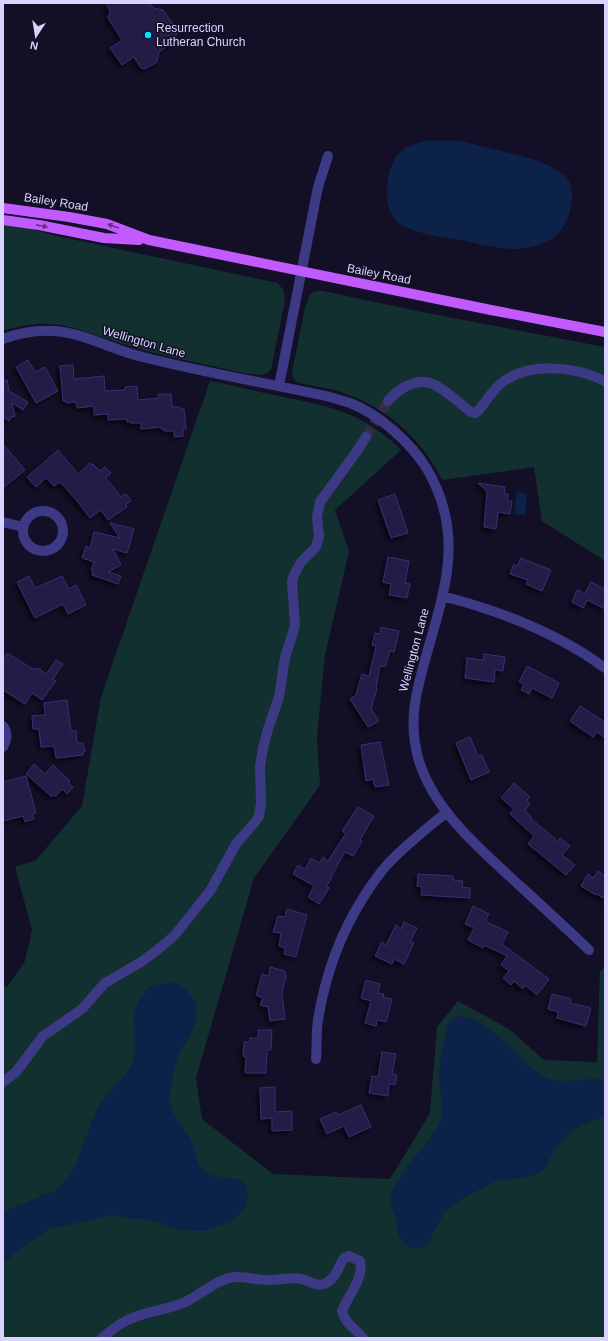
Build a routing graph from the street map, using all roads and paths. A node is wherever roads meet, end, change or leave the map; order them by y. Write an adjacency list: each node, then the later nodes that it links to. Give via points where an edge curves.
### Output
1 (328, 156): 5 (street, via 318,187)
2 (3, 208): 4 (main road, Bailey Road, one-way to 2, via 107,224)
3 (3, 220): 4 (main road, Bailey Road, one-way to 4, via 104,238)
4 (149, 240): 5 (main road, Bailey Road)
5 (301, 272): 6 (main road, Bailey Road); 9 (street)
6 (605, 332)
7 (3, 339): 9 (street, Wellington Lane, via 46,330 63,332 147,358)
8 (605, 381): 10 (street, via 561,368 536,369 499,385 475,413 431,383 406,386)
9 (279, 386): 14 (street, Wellington Lane, via 351,404 375,417 407,444 420,459 438,491 449,539 447,579)
10 (388, 401)
11 (366, 437): 21 (street, via 320,502 317,517 319,536 316,547 301,562 292,581 295,626 285,657 279,697 263,748 259,816 236,844 210,891 174,936 141,962 105,983 82,1009 37,1041 16,1072)
12 (3, 522): 13 (street)
13 (24, 527)
14 (442, 596): 15 (street, via 488,608 541,629); 18 (street, Wellington Lane, via 416,689 413,727 416,752 424,774)
15 (605, 668)
16 (3, 726): 17 (street, via 6,740)
17 (3, 747)
18 (447, 812): 19 (street, Wellington Lane, via 499,866); 20 (street, via 385,867 354,912 330,965 318,1021)
19 (589, 950)
20 (316, 1059)
21 (3, 1082)
22 (102, 1338): 23 (street, via 123,1322 183,1303 226,1278 292,1278 323,1284 336,1274 344,1258 350,1256 360,1261 361,1267 357,1283 342,1312 346,1322)
23 (363, 1338)

